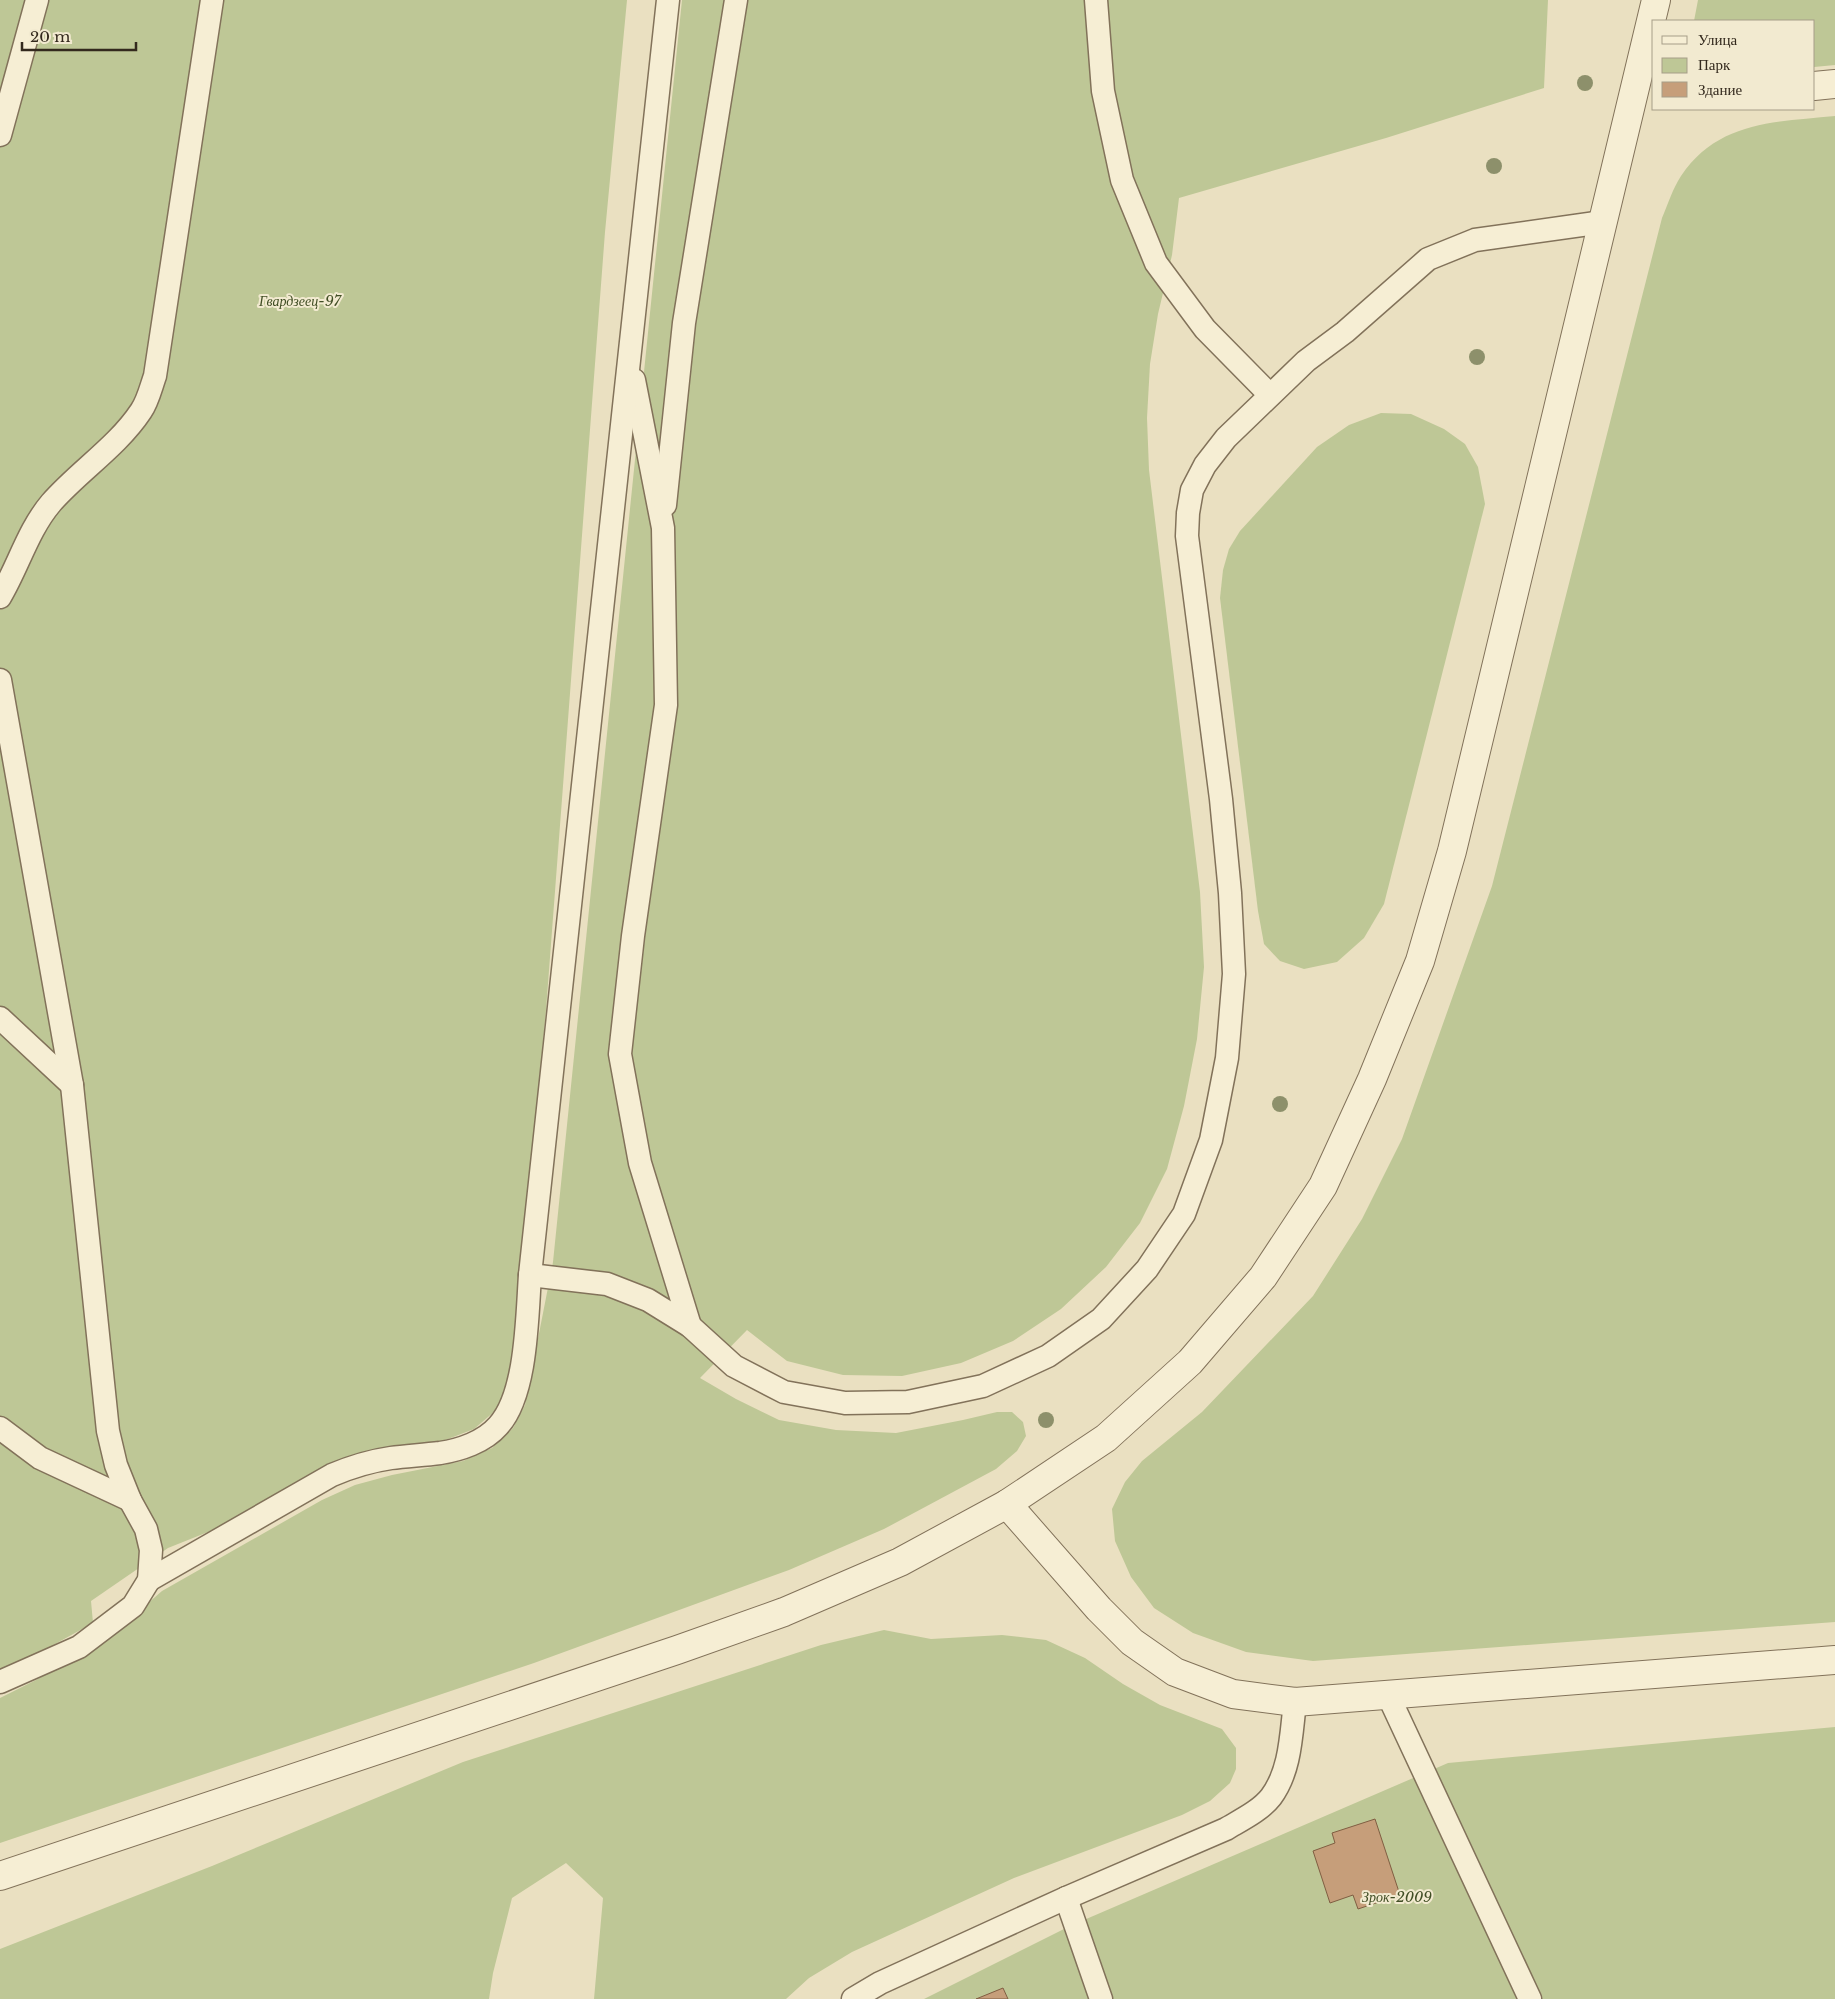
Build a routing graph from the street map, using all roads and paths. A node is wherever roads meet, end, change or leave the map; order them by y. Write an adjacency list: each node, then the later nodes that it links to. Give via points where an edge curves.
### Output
1 (37, 0): 12 (lane)
2 (212, 0): 17 (lane, via 155,376 142,410 120,438 50,504 30,535)
3 (668, 0): 14 (lane)
4 (736, 0): 16 (lane, via 684,323)
5 (1096, 0): 15 (lane, via 1103,91 1122,180 1156,263 1205,329)
6 (1656, 0): 7 (street)
7 (1654, 20)
8 (1652, 32): 11 (street)
9 (1835, 84): 10 (street)
10 (1815, 86)
11 (1643, 105): 13 (street)
12 (0, 135)
13 (1603, 222): 15 (lane, via 1475,240 1428,258); 25 (street, via 1452,851 1420,961 1372,1079 1323,1186 1257,1284 1190,1362 1106,1438)
14 (629, 358): 16 (lane); 21 (lane)
15 (1270, 395): 22 (lane, via 1226,438 1205,465 1192,490 1188,513 1191,571 1221,799 1234,974 1227,1058 1211,1140 1184,1214 1147,1269 1101,1319 1048,1356 983,1386 908,1402 845,1403 784,1392 734,1366)
16 (662, 528): 22 (lane, via 666,705 633,936 620,1054 640,1163)
17 (0, 596)
18 (0, 680): 20 (lane)
19 (0, 1018): 20 (lane)
20 (72, 1085): 24 (lane, via 108,1431 116,1465)
21 (530, 1275): 22 (lane, via 607,1284 648,1300); 26 (lane, via 520,1375 512,1403 498,1426 472,1444 442,1453 358,1464 332,1475)
22 (690, 1326)
23 (0, 1428): 24 (lane, via 40,1458)
24 (130, 1500): 26 (lane, via 146,1529 150,1550)
25 (1007, 1504): 30 (street, via 1099,1609 1132,1642 1175,1672 1233,1694); 31 (street, via 900,1562 784,1612 589,1681)
26 (149, 1580): 28 (lane, via 133,1606 79,1647)
27 (1835, 1660): 29 (street)
28 (0, 1682)
29 (1388, 1695): 30 (street); 35 (lane)
30 (1295, 1702): 32 (lane, via 1283,1774 1270,1797 1249,1816)
31 (0, 1876)
32 (1066, 1898): 33 (lane, via 880,1983); 34 (lane)
33 (853, 1999)
34 (1101, 1999)
35 (1530, 1999)

